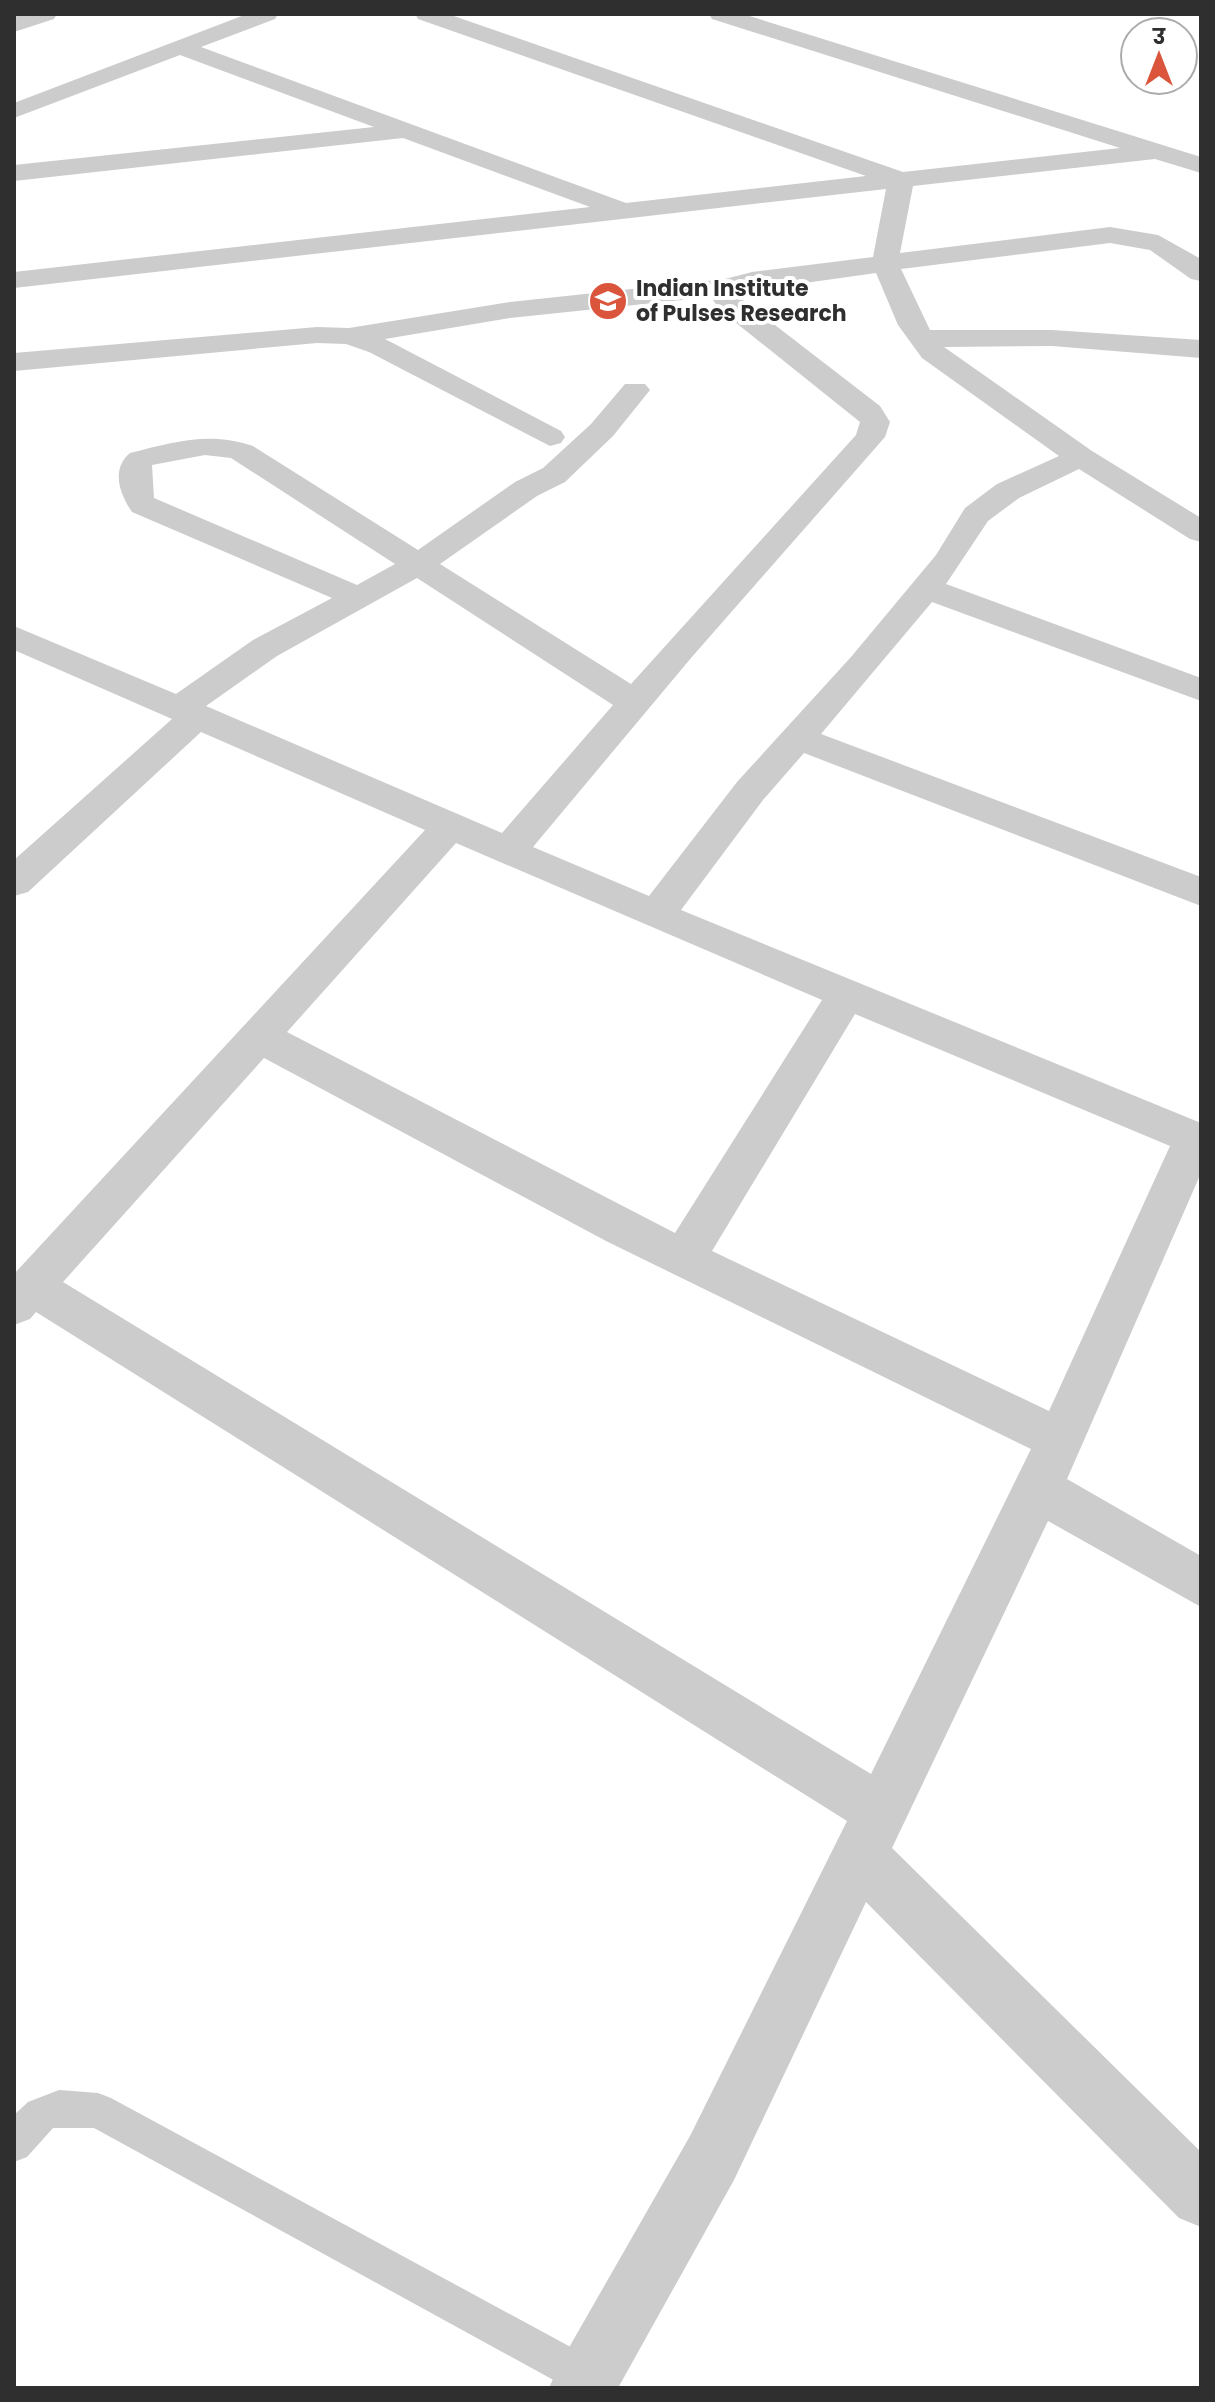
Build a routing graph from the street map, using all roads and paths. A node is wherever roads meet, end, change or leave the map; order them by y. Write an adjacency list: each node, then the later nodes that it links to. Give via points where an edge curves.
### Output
1 (46, 14): 5 (street)
2 (267, 14): 6 (street)
3 (426, 14): 12 (street)
4 (720, 14): 9 (street)
5 (14, 25)
6 (179, 47): 7 (street); 8 (street)
7 (14, 111)
8 (407, 131): 11 (street); 13 (street)
9 (1157, 151): 10 (street); 12 (street)
10 (1201, 165)
11 (14, 173)
12 (901, 180): 13 (street); 14 (street)
13 (625, 211): 16 (street)
14 (885, 263): 15 (street, via 1133,235 1165,245); 17 (street); 19 (street)
15 (1201, 273)
16 (14, 280)
17 (727, 287): 18 (street, via 510,310); 31 (street, via 730,304 863,406 875,422 859,450)
18 (349, 336): 21 (street); 23 (street, via 379,346)
19 (920, 339): 20 (street, via 1052,338); 24 (street)
20 (1201, 349)
21 (14, 362)
22 (635, 390): 26 (street, via 554,475)
23 (550, 437)
24 (1081, 457): 25 (street); 27 (street, via 992,501 976,515)
25 (1201, 532)
26 (416, 566): 28 (street); 28 (street, via 226,445 149,457 134,465 143,505); 31 (street)
27 (925, 588): 30 (street); 33 (street)
28 (357, 597): 32 (street, via 265,648)
29 (14, 637): 32 (street)
30 (1201, 690)
31 (634, 702): 35 (street)
32 (188, 712): 34 (street); 36 (street)
33 (798, 738): 37 (street); 38 (street, via 750,791)
34 (452, 824): 35 (street); 40 (street)
35 (510, 849): 38 (street)
36 (14, 882)
37 (1201, 892)
38 (656, 915): 39 (street)
39 (847, 994): 41 (street); 42 (street)
40 (259, 1036): 42 (street); 43 (street)
41 (1198, 1140): 44 (street)
42 (684, 1258): 44 (street)
43 (23, 1296): 47 (street)
44 (1061, 1440): 45 (street)
45 (1038, 1489): 46 (street); 47 (street)
46 (1201, 1583)
47 (871, 1833): 49 (street); 50 (street, via 712,2158)
48 (14, 2144): 50 (lane, via 29,2122 61,2104 98,2111)
49 (1201, 2196)
50 (585, 2383)

